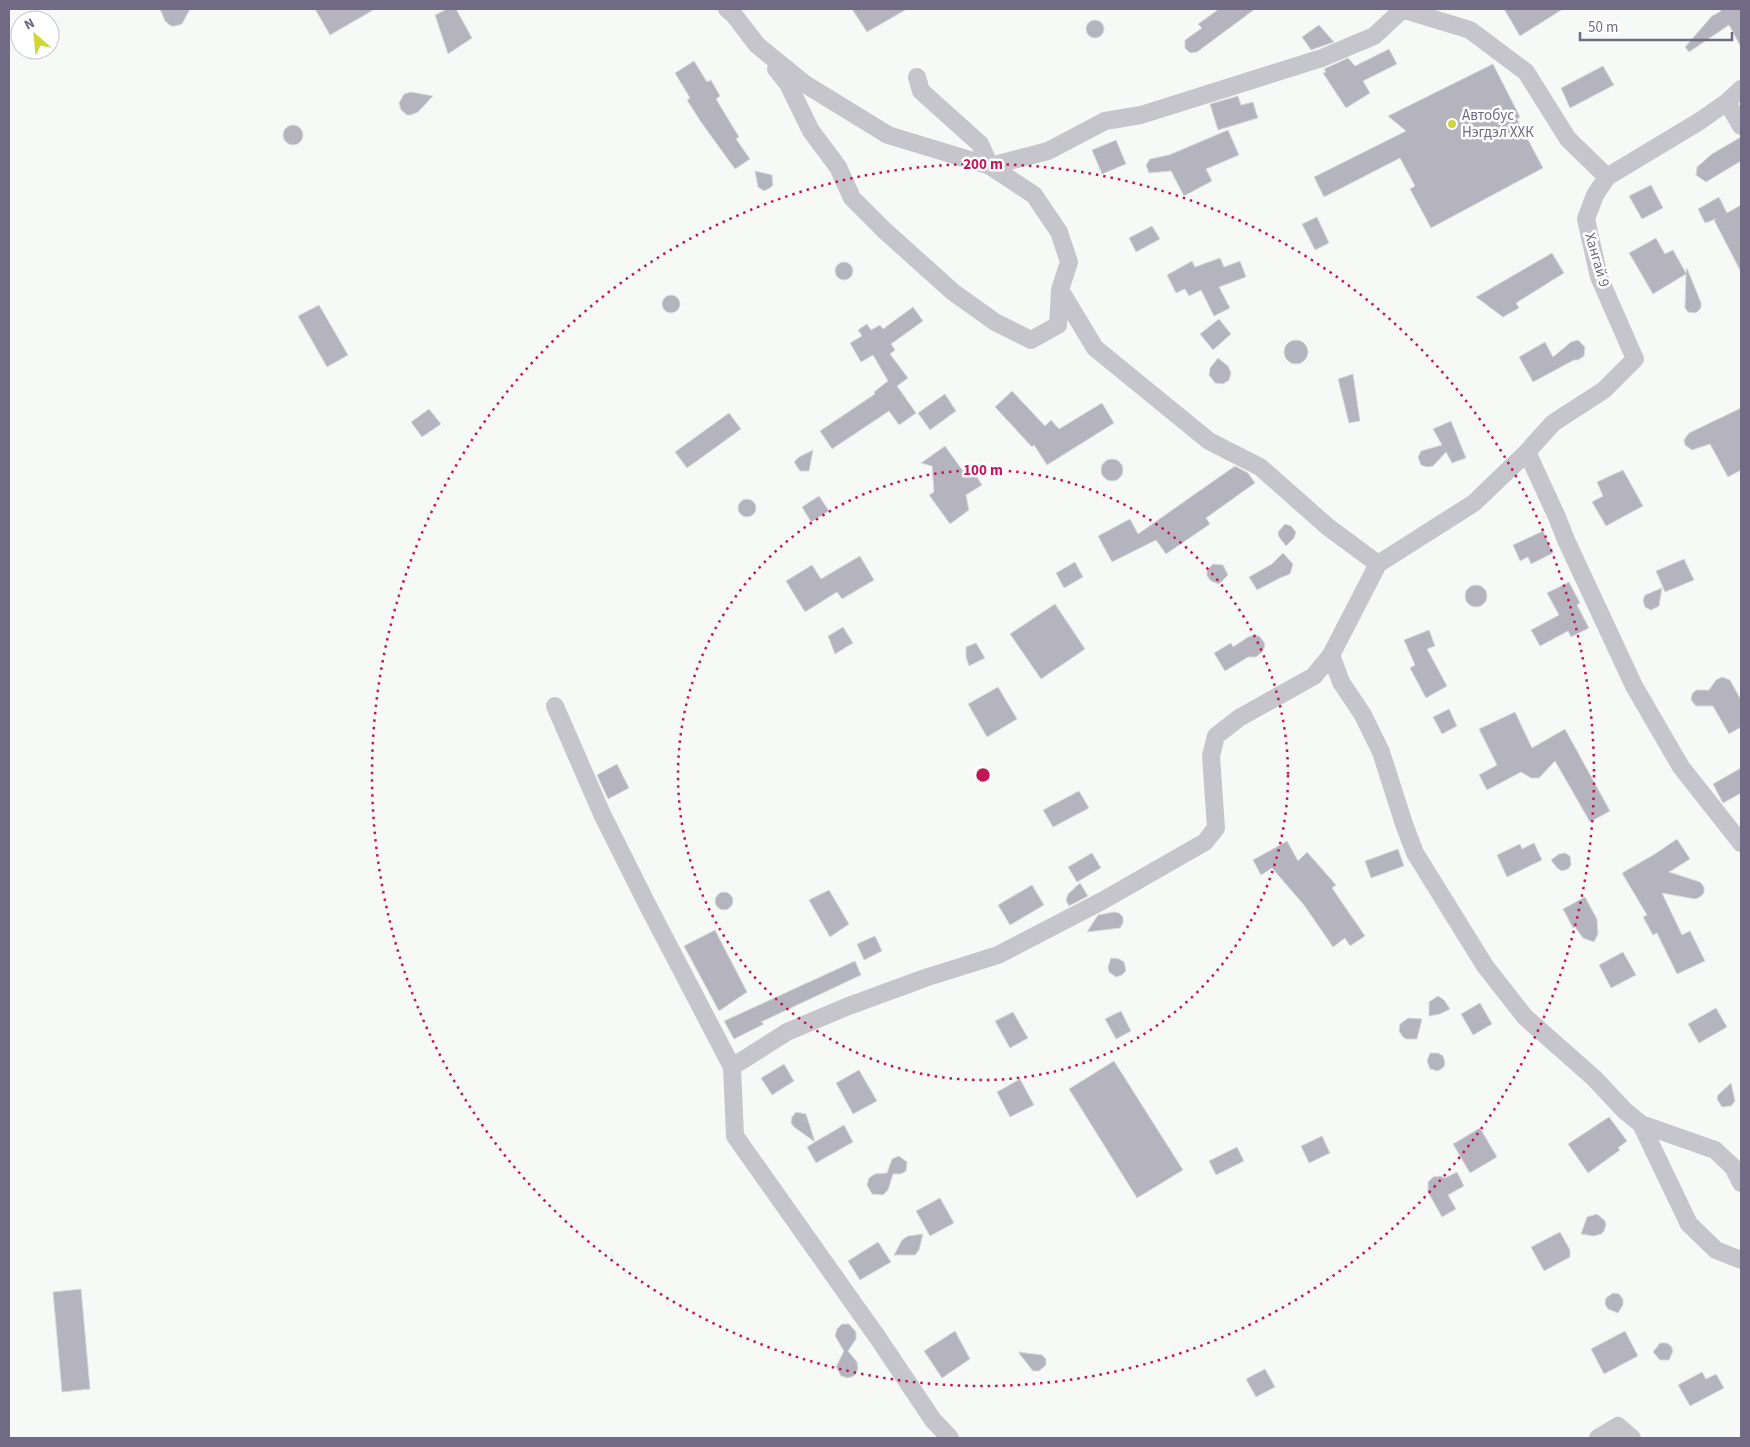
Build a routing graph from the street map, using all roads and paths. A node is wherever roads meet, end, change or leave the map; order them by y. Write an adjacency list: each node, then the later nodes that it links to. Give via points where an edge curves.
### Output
1 (727, 9): 3 (street)
2 (1401, 9): 8 (street, via 1374,36 1322,58 1140,115 1106,121 1048,151); 9 (street, via 1470,30 1526,72 1568,139)
3 (757, 45): 8 (street, via 805,84 888,135); 10 (street, via 788,84 811,131 838,167 852,198 953,292 995,322 1031,340 1058,325)
4 (917, 77): 8 (street, via 921,92 980,144)
5 (1741, 89): 6 (street, Хангай 9)
6 (1727, 102): 7 (street); 9 (street, Хангай 9)
7 (1741, 126)
8 (990, 166): 10 (street, via 1034,195 1059,232 1069,262)
9 (1607, 177): 11 (street, Хангай 9, via 1594,195 1586,219 1599,276 1635,359 1604,390 1553,423)
10 (1060, 290): 12 (street, via 1095,348 1209,441 1260,466 1328,527)
11 (1527, 452): 12 (street, via 1474,503); 15 (street, via 1634,686 1681,767)
12 (1378, 564): 13 (street)
13 (1330, 655): 16 (street, via 1314,676 1239,718 1216,736 1211,756 1216,828 1205,842 1102,902 998,955 846,1007 787,1032); 17 (street, via 1341,682 1382,752 1415,853 1484,966 1525,1018)
14 (555, 706): 16 (street, via 602,814)
15 (1741, 843)
16 (732, 1067): 20 (street, via 735,1136 933,1420)
17 (1641, 1124): 18 (street, via 1715,1150 1733,1167); 19 (street, via 1689,1224 1716,1250)
18 (1741, 1183)
19 (1741, 1260)
20 (950, 1438)
21 (1598, 1438): 22 (street, via 1618,1426)
22 (1632, 1438)

